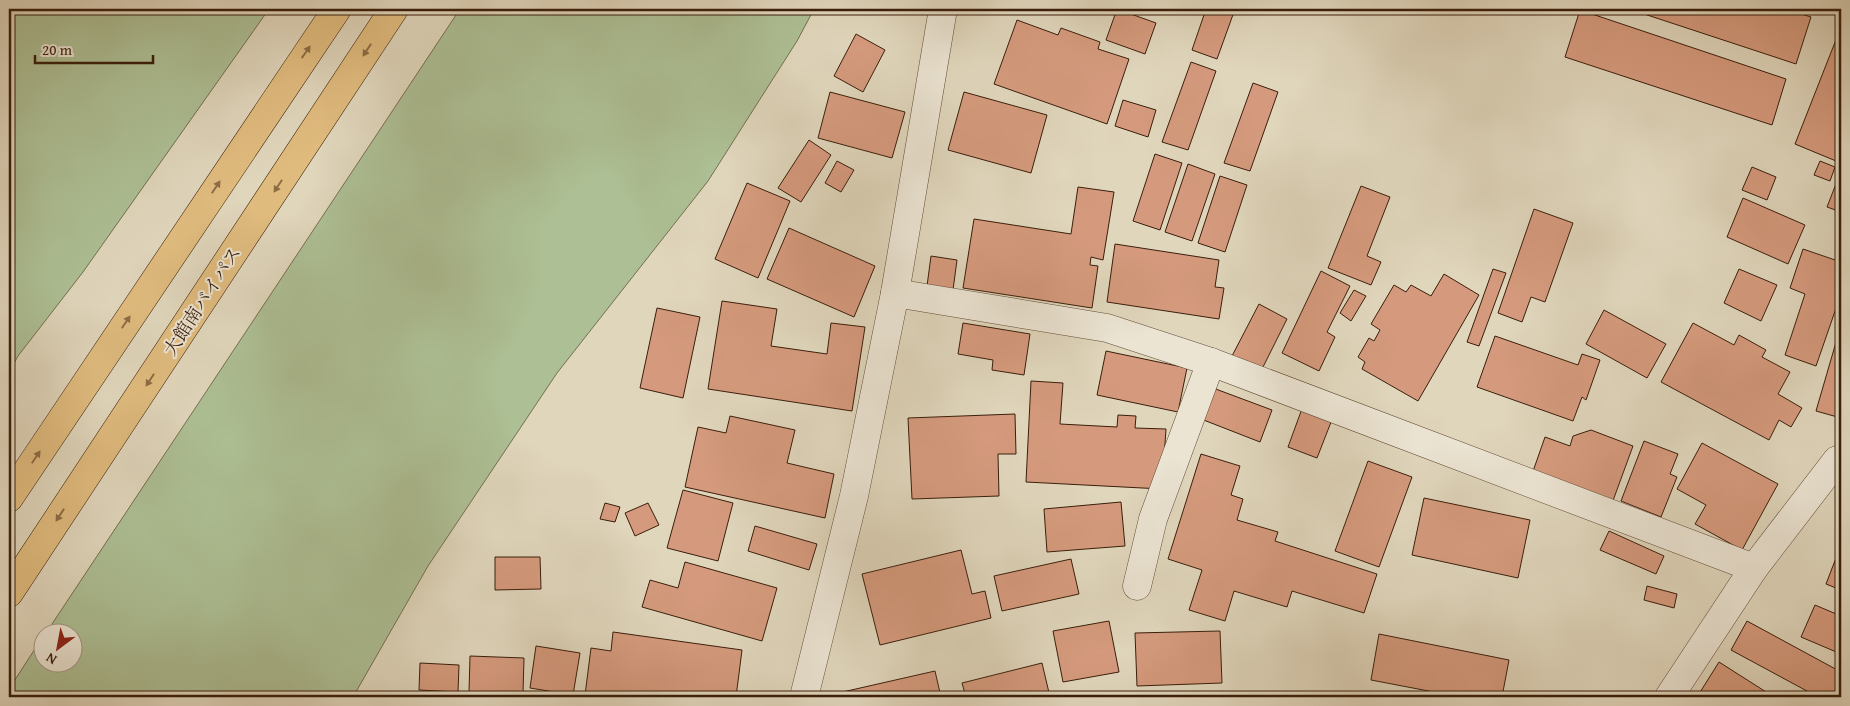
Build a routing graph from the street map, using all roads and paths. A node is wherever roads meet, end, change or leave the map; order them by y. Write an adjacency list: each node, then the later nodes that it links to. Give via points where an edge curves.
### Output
1 (337, 9): 7 (highway, one-way to 1)
2 (394, 9): 10 (highway, 大館南バイパス, one-way to 10)
3 (943, 9): 4 (street)
4 (896, 293): 5 (street, via 1107,328); 11 (street, via 854,496)
5 (1211, 362): 8 (street); 9 (street, via 1153,519)
6 (1841, 459): 8 (street, via 1837,460)
7 (9, 498)
8 (1754, 568): 12 (street)
9 (1137, 586)
10 (9, 593)
11 (804, 697)
12 (1669, 697)

